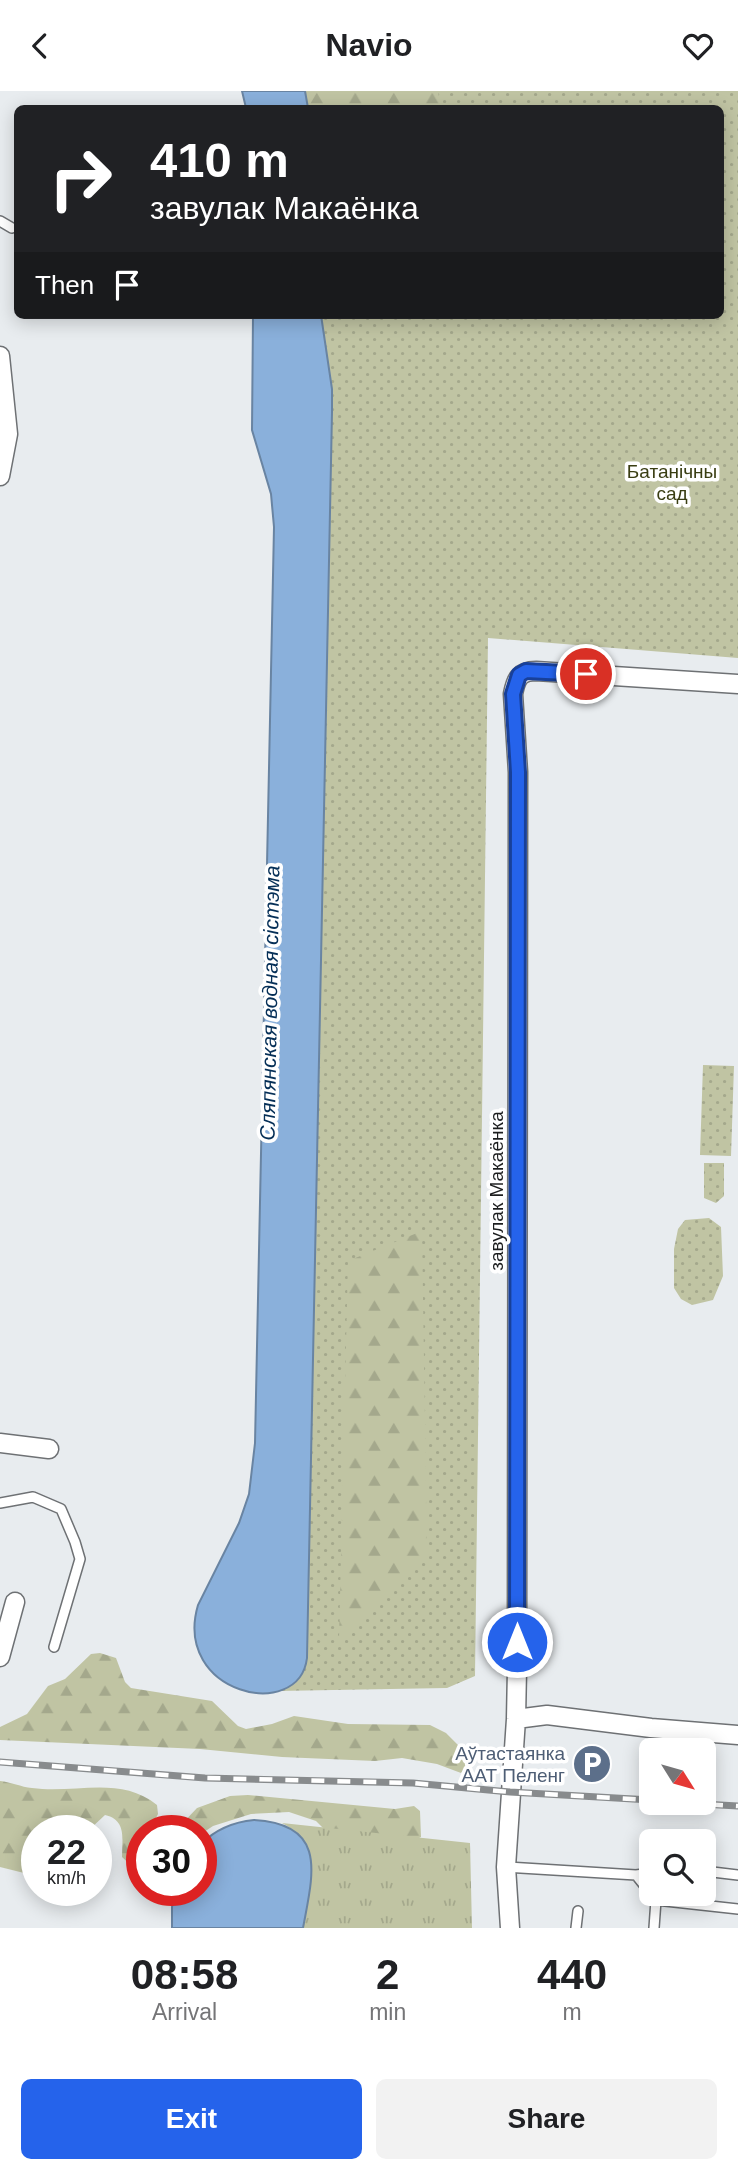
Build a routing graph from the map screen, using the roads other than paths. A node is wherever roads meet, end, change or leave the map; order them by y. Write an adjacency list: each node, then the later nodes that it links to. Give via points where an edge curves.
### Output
1 (0, 221): 2 (lane)
2 (12, 228)
3 (0, 356): 4 (street, via 8,434)
4 (0, 477)
5 (738, 684): 12 (street, завулак Макаёнка, via 536,671 519,675 515,683)
6 (0, 1443): 7 (street)
7 (50, 1449)
8 (0, 1503): 10 (lane, via 33,1497 61,1509 75,1542 80,1559)
9 (15, 1602): 11 (street)
10 (54, 1647)
11 (0, 1657)
12 (516, 1719): 13 (street, via 547,1715); 14 (street, завулак Макаёнка)
13 (738, 1735)
14 (506, 1867): 16 (lane); 24 (street, завулак Макаёнка)
15 (716, 1872): 18 (lane)
16 (636, 1875): 17 (lane); 19 (lane)
17 (639, 1875)
18 (738, 1875)
19 (639, 1879)
20 (656, 1906): 26 (lane)
21 (704, 1906): 22 (lane)
22 (738, 1909)
23 (578, 1911): 25 (lane)
24 (510, 1928)
25 (576, 1928)
26 (654, 1928)

